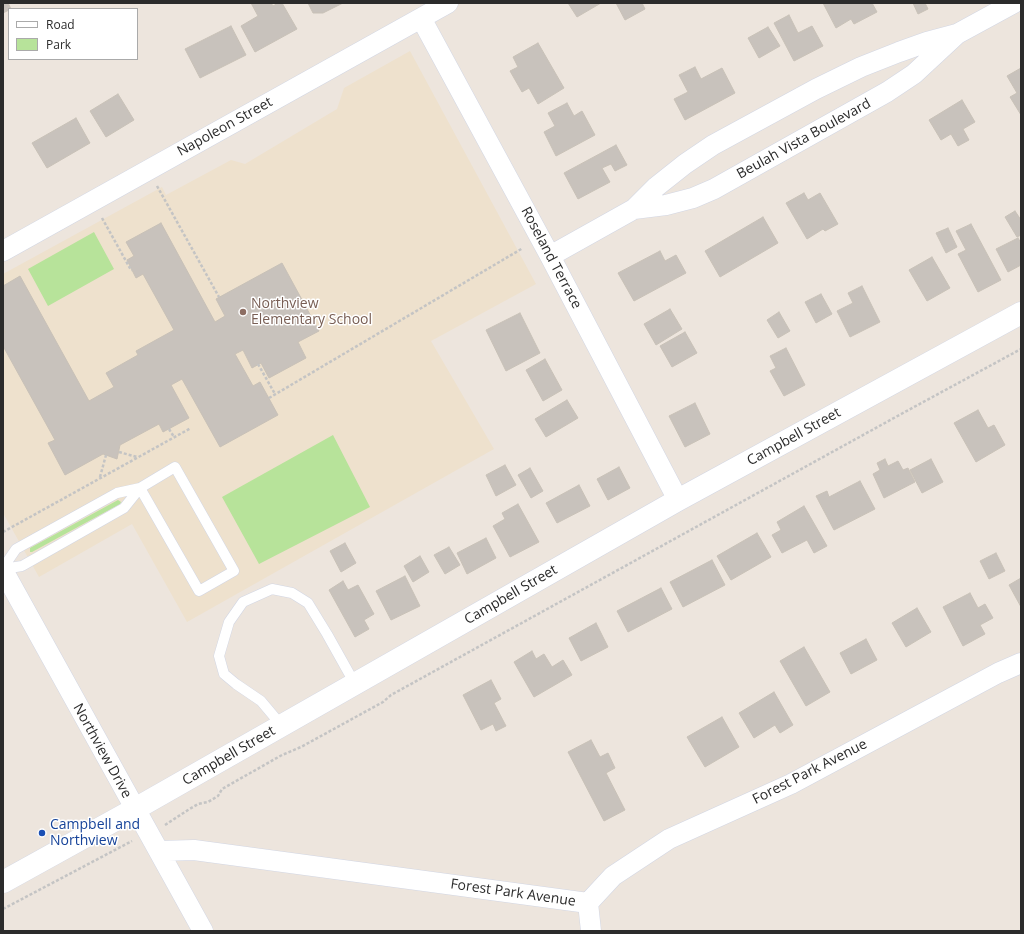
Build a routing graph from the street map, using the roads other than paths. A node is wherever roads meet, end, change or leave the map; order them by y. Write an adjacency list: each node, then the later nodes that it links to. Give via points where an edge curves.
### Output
1 (448, 3): 3 (street, Napoleon Street)
2 (1014, 3): 4 (street, Beulah Vista Boulevard)
3 (421, 18): 6 (street, Napoleon Street); 7 (street, Roseland Terrace)
4 (957, 34): 5 (street, Beulah Vista Boulevard, via 899,52 816,89 713,145 684,164); 5 (street, Beulah Vista Boulevard, via 914,74 887,92 714,189 666,205)
5 (634, 209): 7 (street, Beulah Vista Boulevard)
6 (3, 251)
7 (550, 256): 10 (street, Roseland Terrace)
8 (1021, 313): 10 (main road, Campbell Street)
9 (140, 488): 9 (lane, via 175,467 234,571 199,591); 11 (lane, via 124,508 22,566); 11 (lane, via 117,494 16,549)
10 (678, 500): 13 (main road, Campbell Street)
11 (3, 569): 15 (street, Northview Drive)
12 (1021, 663): 18 (street, Forest Park Avenue, via 791,784 669,840 613,876)
13 (355, 684): 14 (main road, Campbell Street); 14 (lane, via 308,603 292,593 272,589 243,602 229,622 219,656 224,674 261,701)
14 (282, 726): 15 (main road, Campbell Street)
15 (135, 809): 16 (street, Northview Drive); 17 (main road, Campbell Street)
16 (159, 851): 18 (street, Forest Park Avenue, via 194,850); 19 (street, Northview Drive)
17 (3, 882)
18 (588, 903): 20 (street)
19 (203, 931)
20 (591, 931)

